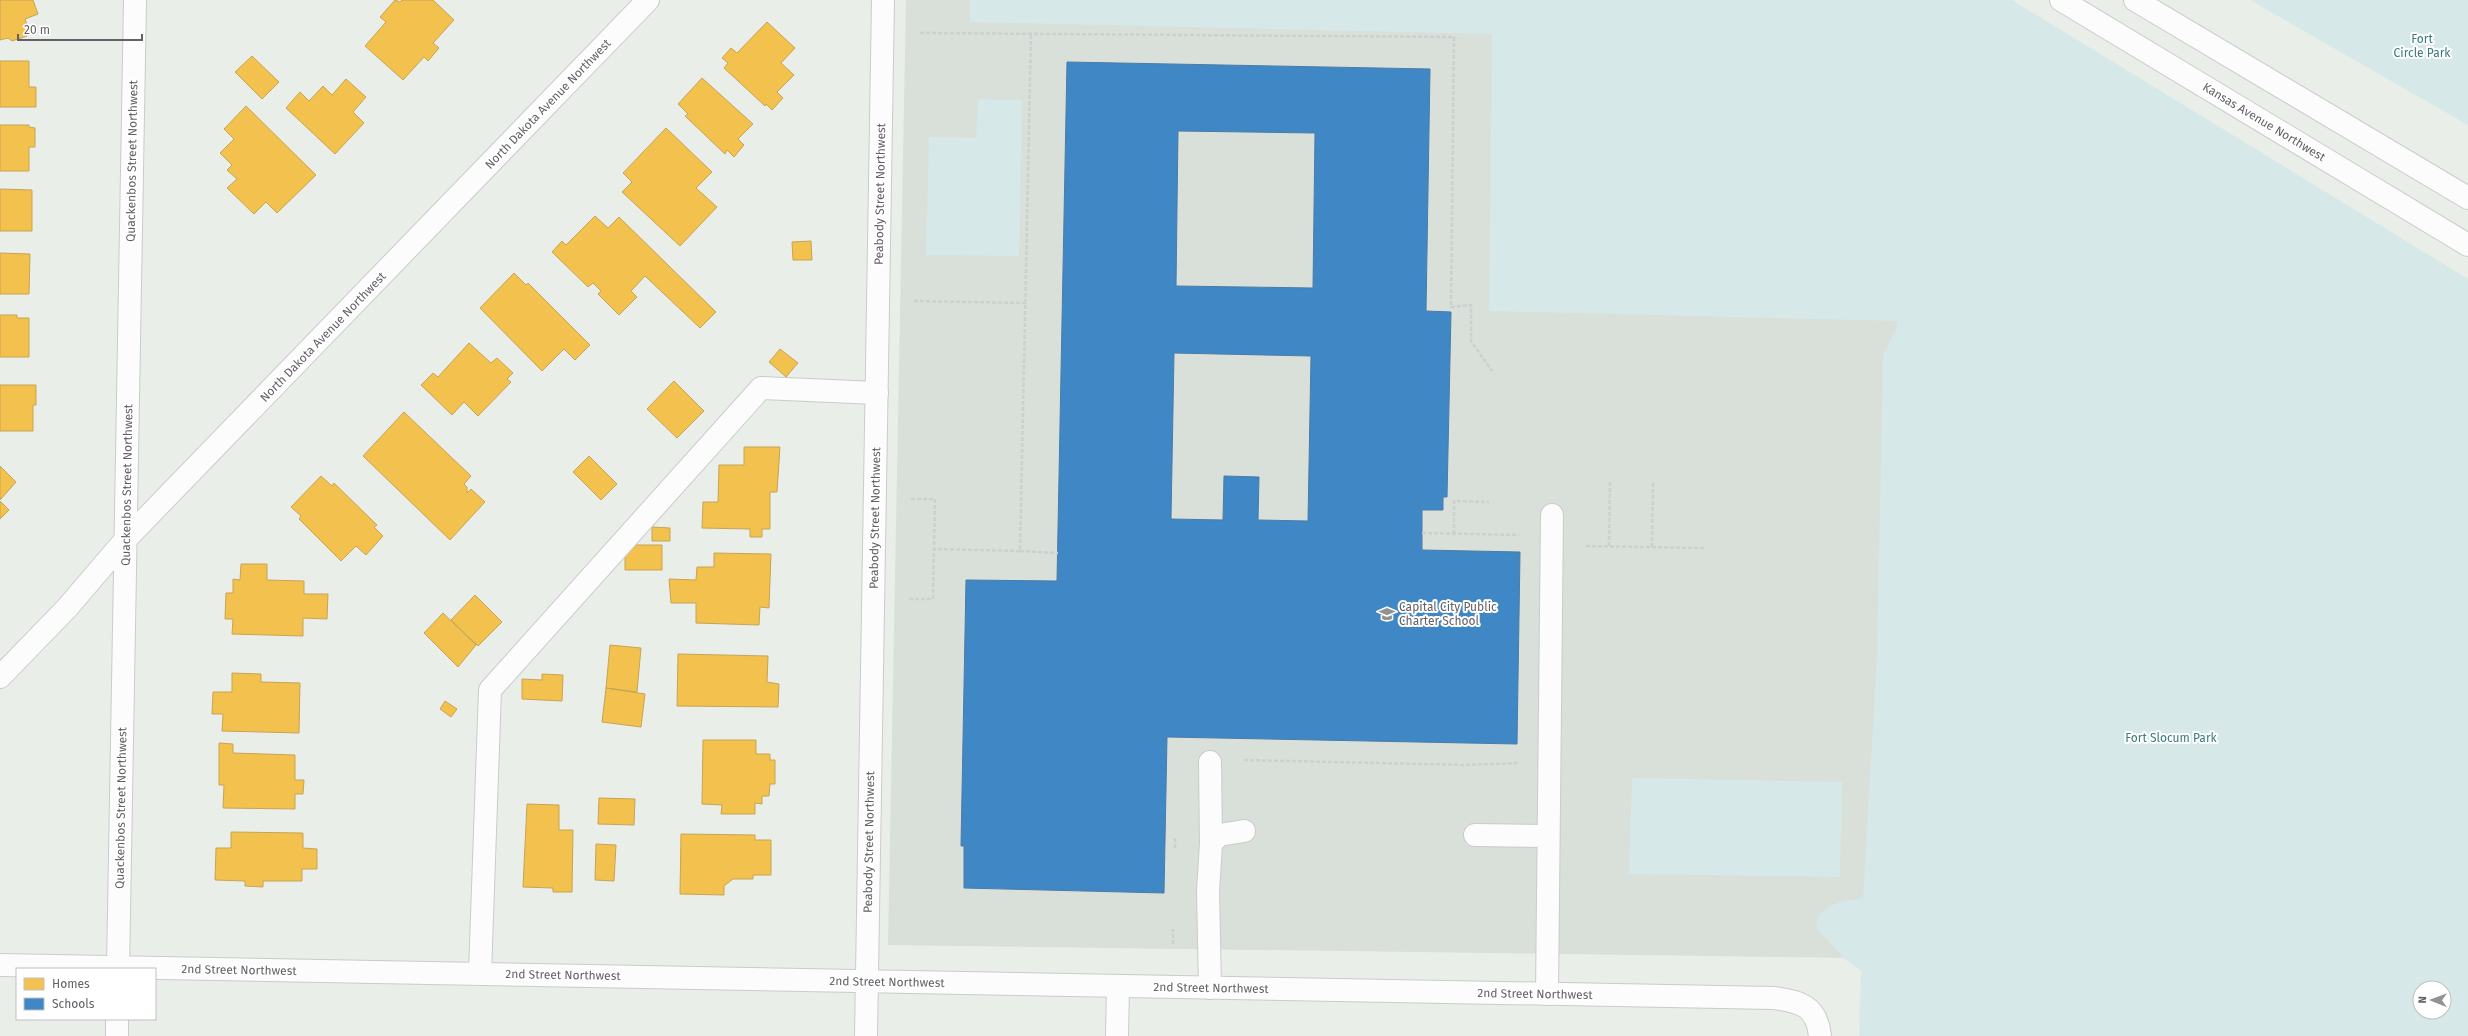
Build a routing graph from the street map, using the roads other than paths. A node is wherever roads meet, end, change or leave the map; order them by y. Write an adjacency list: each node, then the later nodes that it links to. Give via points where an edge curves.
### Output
1 (135, 0): 10 (street, Quackenbos Street Northwest)
2 (648, 0): 10 (street, North Dakota Avenue Northwest)
3 (882, 0): 8 (street, Peabody Street Northwest)
4 (2061, 0): 7 (street, Kansas Avenue Northwest)
5 (2135, 0): 6 (street)
6 (2468, 198)
7 (2468, 244)
8 (877, 393): 20 (street, via 761,388 490,690); 21 (street, Peabody Street Northwest)
9 (1552, 515): 15 (street)
10 (126, 539): 11 (street, North Dakota Avenue Northwest, via 67,608); 18 (street, Quackenbos Street Northwest)
11 (0, 677)
12 (1210, 762): 16 (street)
13 (1244, 831): 16 (street, via 1219,835)
14 (1475, 835): 15 (street)
15 (1548, 836): 24 (street)
16 (1211, 844): 23 (street, via 1208,891)
17 (0, 965): 18 (street, 2nd Street Northwest)
18 (118, 968)
19 (156, 969): 20 (street, 2nd Street Northwest)
20 (480, 973): 21 (street, 2nd Street Northwest)
21 (867, 981): 22 (street, 2nd Street Northwest); 27 (street, Peabody Street Northwest)
22 (1118, 986): 23 (street, 2nd Street Northwest); 28 (street)
23 (1210, 988): 24 (street, 2nd Street Northwest)
24 (1547, 994): 29 (street, 2nd Street Northwest, via 1793,1000 1806,1006 1815,1018)
25 (117, 1020): 26 (street)
26 (117, 1036)
27 (866, 1036)
28 (1117, 1036)
29 (1820, 1036)

